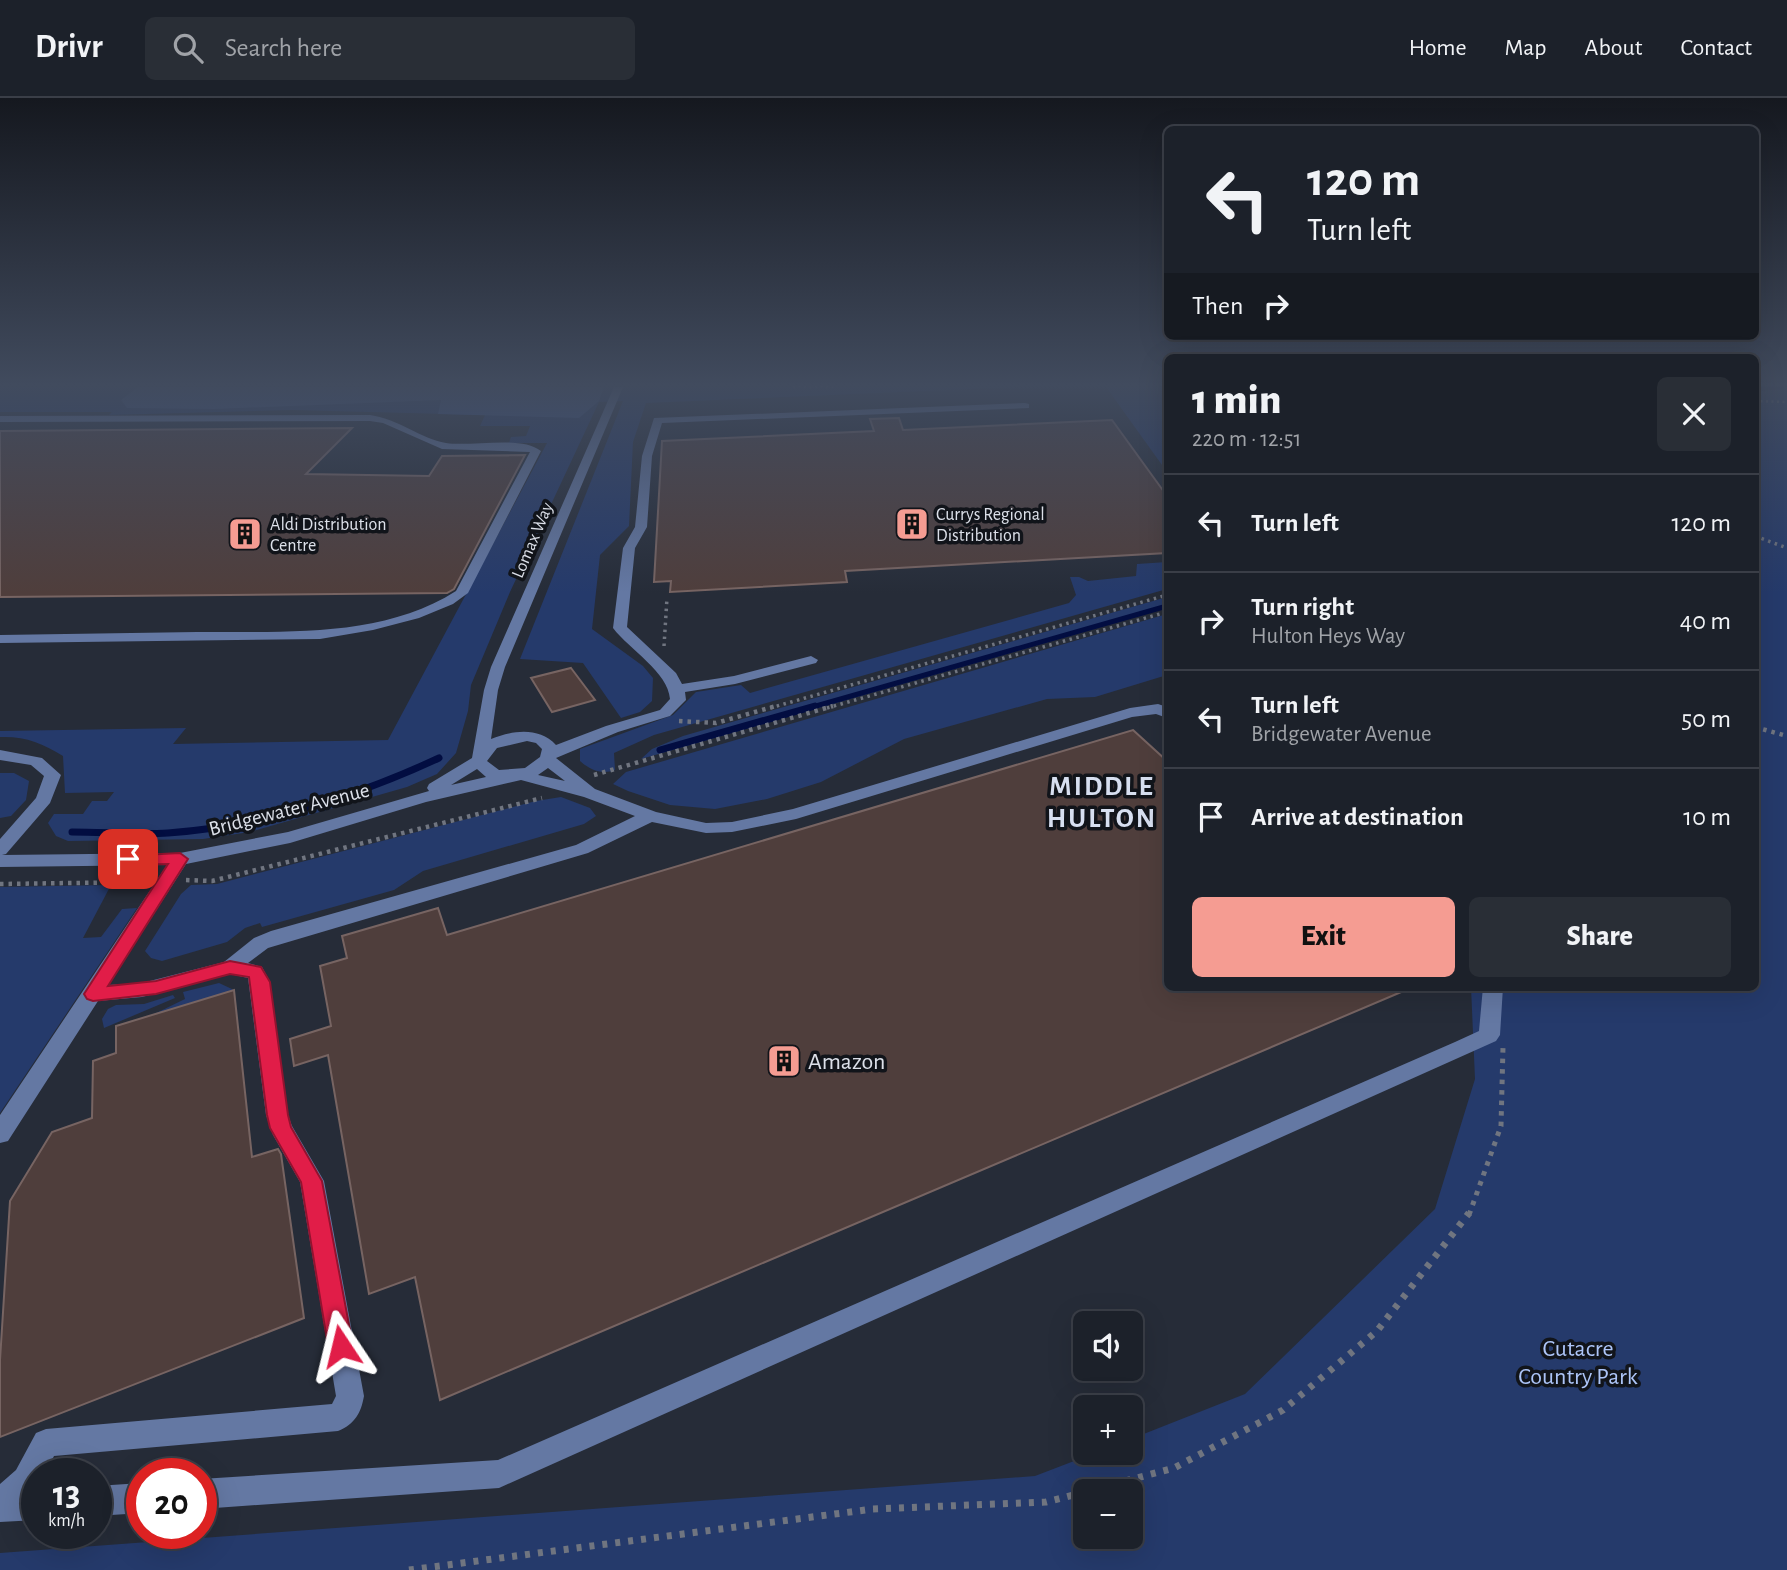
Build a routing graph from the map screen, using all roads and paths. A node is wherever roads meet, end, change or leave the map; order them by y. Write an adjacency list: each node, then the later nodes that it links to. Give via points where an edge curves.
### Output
1 (534, 456): 8 (street, via 461,593 441,605 372,627 320,635)
2 (589, 456): 12 (street, Lomax Way, via 498,667)
3 (647, 456): 9 (street, via 640,527 629,548 620,628)
4 (1759, 538): 5 (path)
5 (1787, 548)
6 (1164, 596): 14 (path, via 716,723)
7 (667, 598): 9 (path, via 664,653)
8 (0, 639)
9 (650, 659): 11 (street, via 671,676)
10 (811, 660): 11 (street)
11 (677, 689): 16 (street, via 678,700 665,713)
12 (489, 711): 18 (street, via 509,729); 21 (street, Lomax Way)
13 (1164, 712): 25 (street, via 1130,713 761,823 706,828)
14 (676, 721)
15 (1759, 728): 17 (path)
16 (612, 729): 18 (street, Bridgewater Avenue); 20 (street)
17 (1787, 736)
18 (531, 737): 20 (street, via 547,744); 21 (street, Bridgewater Avenue, via 505,739 487,748)
19 (0, 755): 26 (street, via 36,761 53,775 44,799)
20 (549, 756): 22 (street, via 542,766); 23 (street)
21 (480, 758): 22 (street, via 488,773); 24 (street, Bridgewater Avenue)
22 (515, 776): 23 (street); 24 (street, Bridgewater Avenue)
23 (590, 793): 25 (street)
24 (421, 798): 27 (street, Bridgewater Avenue, via 290,837)
25 (650, 816): 29 (street, via 582,849 278,936)
26 (0, 850)
27 (180, 859): 28 (street, Bridgewater Avenue); 31 (street)
28 (0, 861)
29 (230, 967): 31 (street, via 149,989); 38 (street, via 255,972 260,982 277,1115 312,1181 350,1396 348,1407 338,1417 46,1443 26,1480)
30 (1493, 991): 35 (street, via 1489,1035 1463,1048 499,1474)
31 (93, 994): 33 (street)
32 (1504, 1036): 34 (path, via 1501,1126 1468,1217 1377,1331 1283,1410 1174,1468)
33 (0, 1134)
34 (1132, 1479)
35 (217, 1493)
36 (1073, 1495): 39 (path, via 1046,1502 873,1509)
37 (21, 1505): 38 (street)
38 (0, 1506)
39 (409, 1570)

